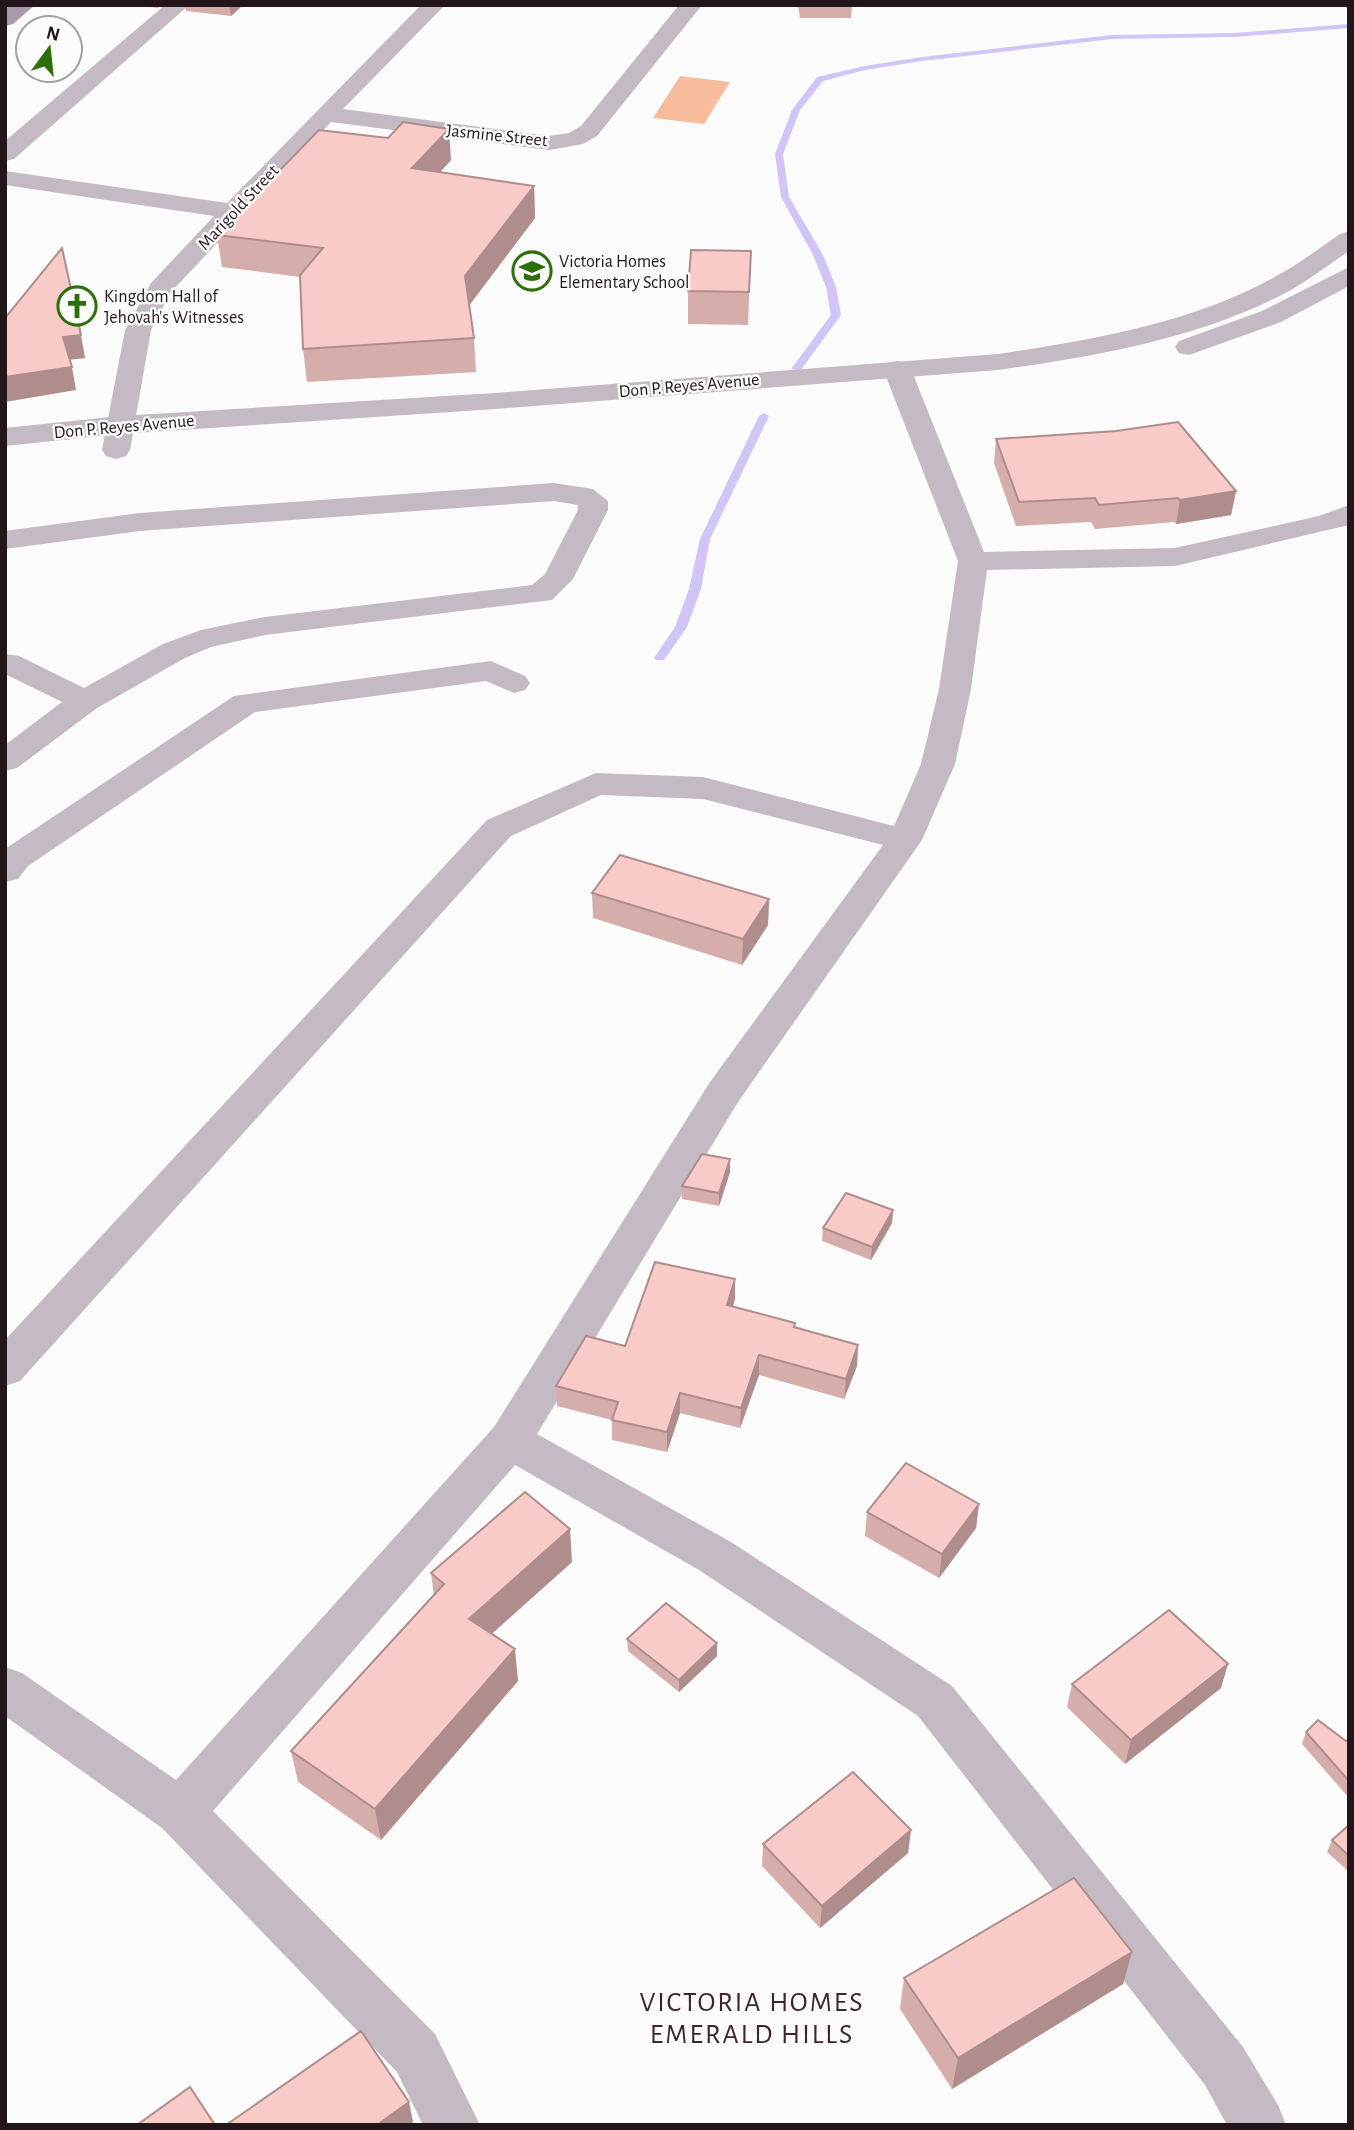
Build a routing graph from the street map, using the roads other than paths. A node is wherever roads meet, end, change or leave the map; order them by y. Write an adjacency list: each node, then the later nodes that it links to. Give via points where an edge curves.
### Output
1 (24, 5): 5 (main road)
2 (178, 5): 7 (street)
3 (434, 5): 6 (street, Marigold Street)
4 (691, 5): 6 (street, Jasmine Street, via 589,131 575,139 549,143)
5 (5, 19)
6 (325, 114): 9 (street, Marigold Street)
7 (5, 153)
8 (5, 178): 9 (street)
9 (235, 212): 14 (street, Marigold Street, via 160,289 147,310 138,330)
10 (1349, 239): 12 (street, Don P. Reyes Avenue, via 1274,288 1211,314 1076,351)
11 (1349, 275): 12 (street, Don P. Reyes Avenue, via 1310,300 1243,330 1095,372)
12 (901, 380): 14 (street, Don P. Reyes Avenue, via 535,421); 18 (street)
13 (5, 437): 14 (street, Don P. Reyes Avenue)
14 (118, 437): 15 (street, Don P. Reyes Avenue)
15 (5, 460)
16 (1342, 523): 18 (street, via 1175,557)
17 (5, 540): 21 (street, via 140,522 554,492 583,495 593,502 558,579 541,593 231,632 174,651)
18 (973, 561): 23 (street, via 956,689 938,764)
19 (8, 663): 21 (street)
20 (514, 683): 24 (street, via 491,671 246,703)
21 (85, 701): 22 (street)
22 (5, 761)
23 (905, 839): 25 (street, via 703,788 596,784 499,828); 26 (street, via 724,1092)
24 (9, 861)
25 (5, 1369)
26 (510, 1440): 28 (street); 30 (street, via 715,1556 934,1701 1224,2066)
27 (5, 1688): 28 (street)
28 (180, 1812): 29 (street, via 416,2053)
29 (452, 2125)
30 (1258, 2125)

